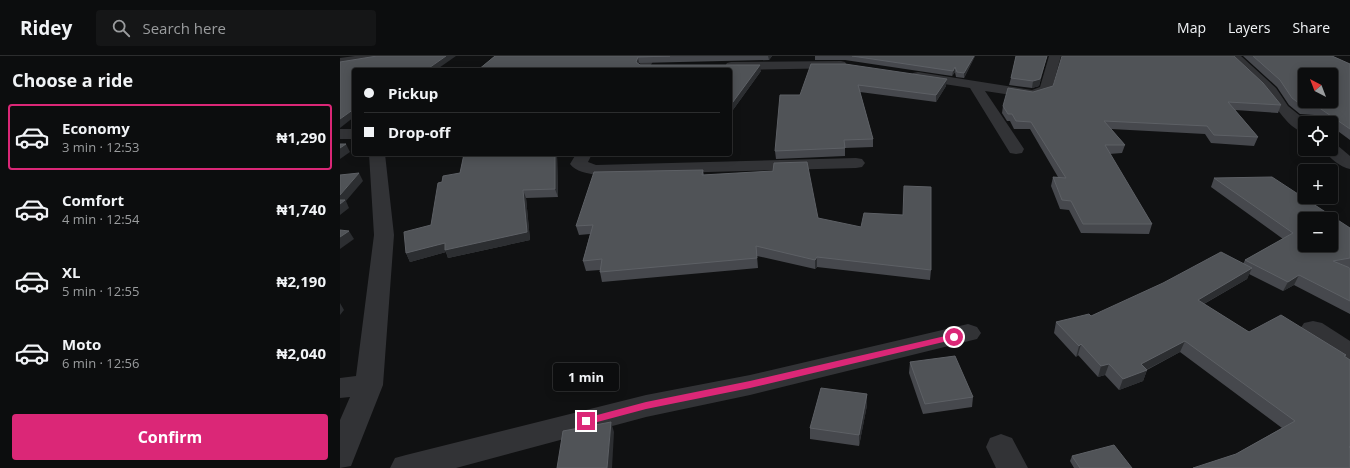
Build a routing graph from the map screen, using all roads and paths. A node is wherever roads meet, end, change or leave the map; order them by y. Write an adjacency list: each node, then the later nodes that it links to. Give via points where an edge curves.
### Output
1 (1055, 56): 10 (street, via 1046,89 1040,92 1024,94)
2 (1234, 56): 11 (street)
3 (385, 58): 4 (street)
4 (340, 62)
5 (646, 64): 6 (street)
6 (660, 66)
7 (722, 66): 8 (street)
8 (853, 66)
9 (906, 74): 10 (street)
10 (974, 84): 14 (street)
11 (1298, 122)
12 (340, 134): 13 (street)
13 (352, 134)
14 (1016, 149)
15 (1338, 155): 19 (street)
16 (377, 156): 23 (street, via 384,235)
17 (583, 156): 18 (street, via 579,164 596,170)
18 (856, 163)
19 (1350, 164)
20 (1313, 329): 22 (street)
21 (968, 333): 26 (street, via 646,406)
22 (1350, 354)
23 (369, 386): 24 (street); 25 (street)
24 (340, 388)
25 (340, 457)
26 (406, 468)

